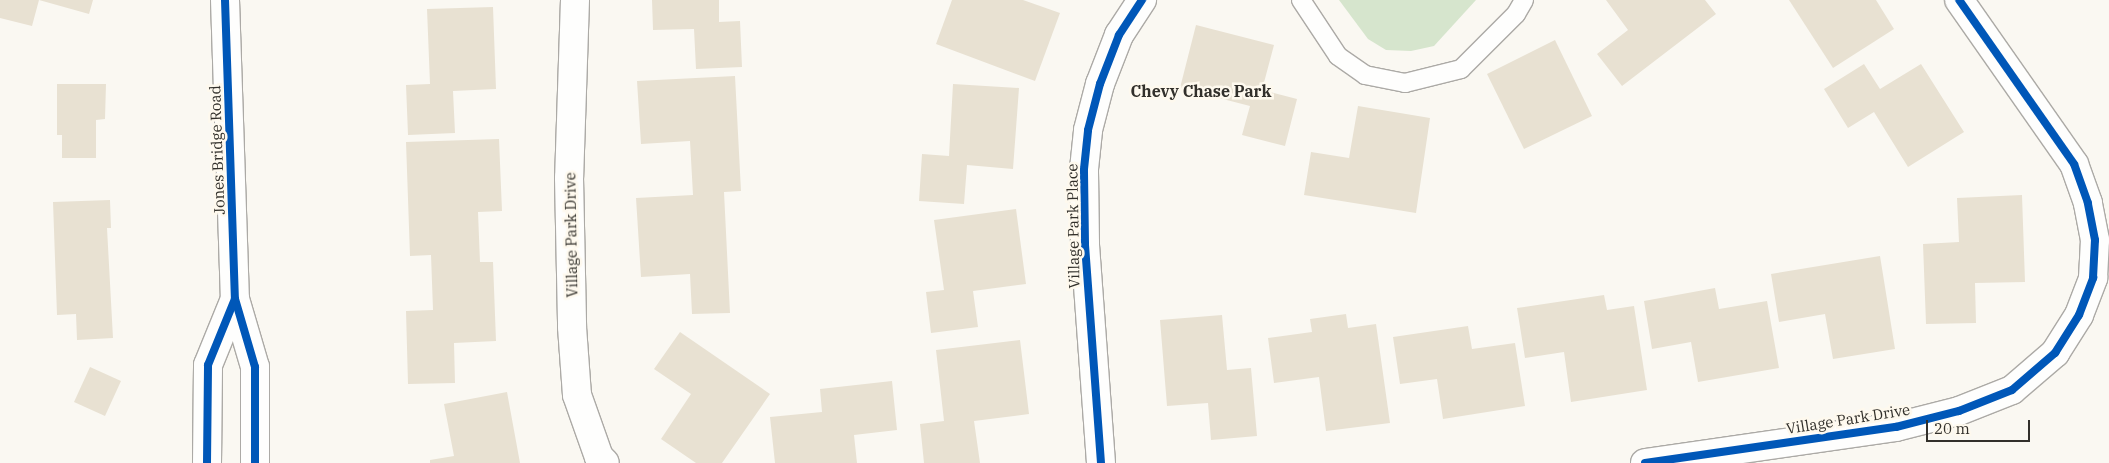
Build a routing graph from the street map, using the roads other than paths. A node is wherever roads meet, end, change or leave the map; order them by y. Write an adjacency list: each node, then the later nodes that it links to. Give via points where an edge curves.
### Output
1 (226, 0): 7 (street, Jones Bridge Road)
2 (575, 0): 10 (street, Village Park Drive, via 569,178 572,327 577,395 599,457)
3 (1142, 0): 11 (street, Village Park Place, via 1119,35 1100,84 1088,130 1084,169 1084,244)
4 (1301, 0): 5 (lane, via 1338,56 1365,75 1406,83 1461,69 1516,14)
5 (1524, 0)
6 (1959, 0): 12 (street, Village Park Drive, via 2074,164 2088,203 2095,240 2093,278 2079,315 2054,353 2012,390 1959,411 1896,427)
7 (235, 300): 8 (street, Jones Bridge Road, via 208,365); 9 (street, Jones Bridge Road, via 255,367)
8 (207, 463)
9 (255, 463)
10 (605, 463)
11 (1101, 463)
12 (1645, 463)

